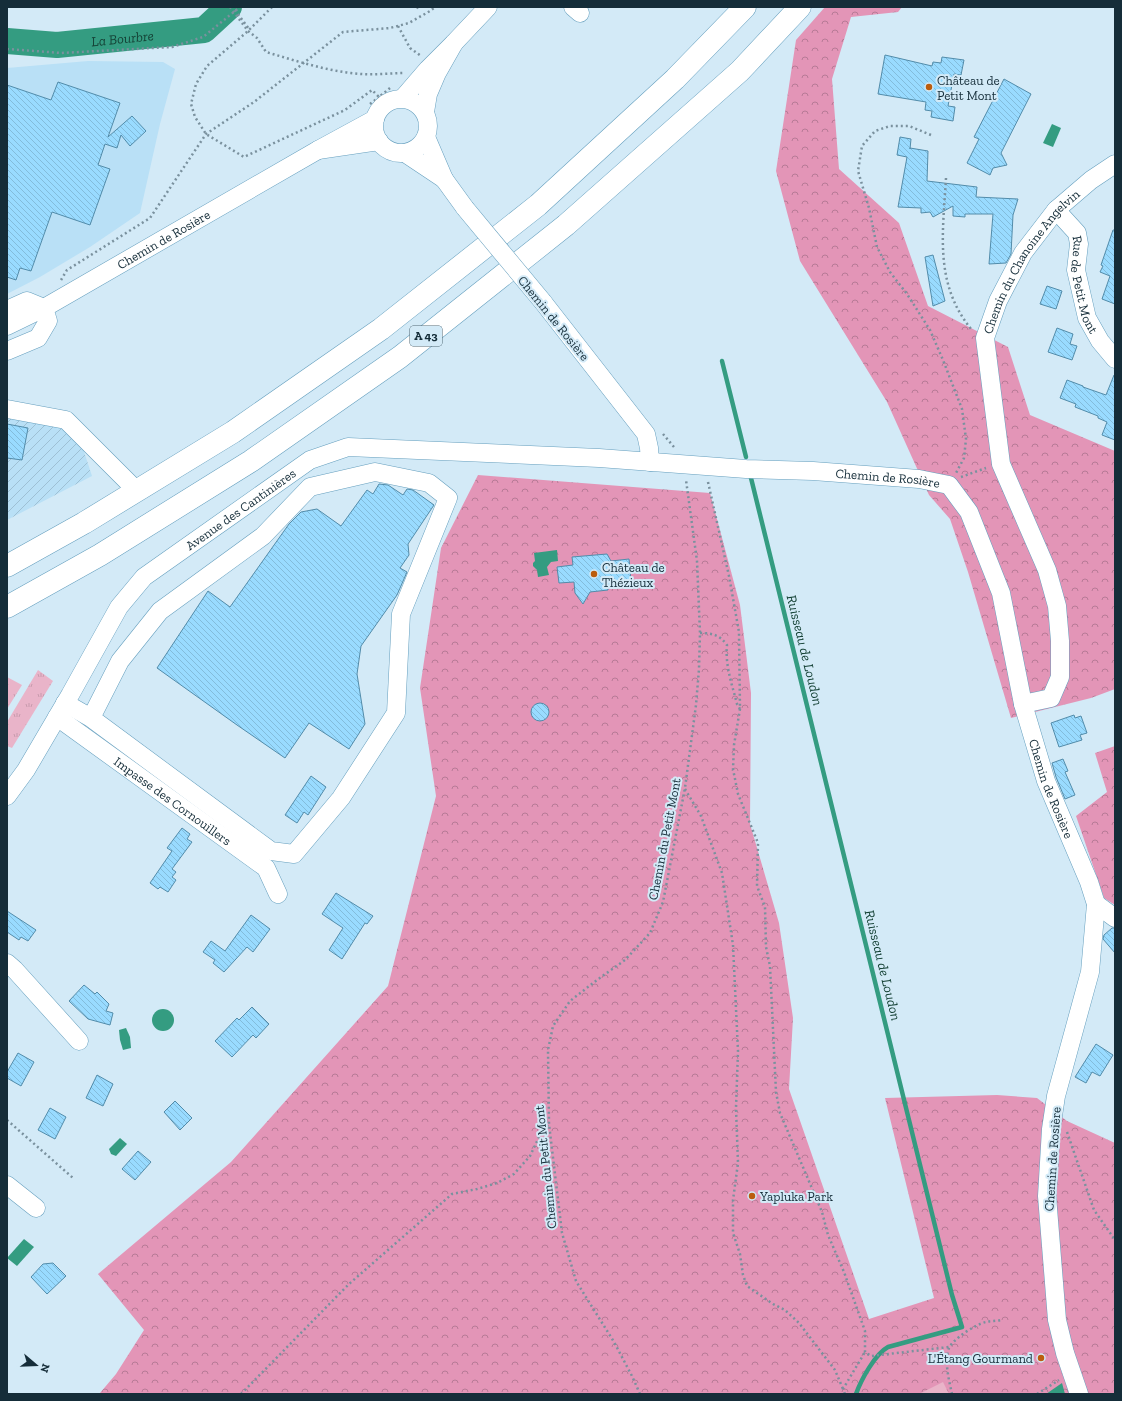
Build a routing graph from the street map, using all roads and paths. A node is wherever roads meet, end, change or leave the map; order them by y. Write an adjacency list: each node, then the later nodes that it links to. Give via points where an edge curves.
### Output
1 (230, 7): 12 (path, bridge)
2 (240, 7): 9 (path)
3 (272, 7): 12 (path)
4 (417, 7): 10 (path)
5 (435, 7): 11 (path, via 409,23)
6 (488, 7): 13 (street)
7 (745, 7): 45 (highway, A 43, via 674,79 538,205 381,329 234,432)
8 (800, 7): 47 (highway, A 43, via 740,71 566,225 400,356 251,462 100,555)
9 (236, 10): 12 (path); 14 (path, via 204,36 172,47 61,53)
10 (420, 11)
11 (398, 26): 15 (path, via 410,48 423,57); 16 (path, via 343,32)
12 (248, 30): 16 (path, via 266,52); 21 (path, via 207,66 196,84 191,104 195,117)
13 (454, 44): 18 (street, via 428,69); 19 (street, via 428,94)
14 (7, 48)
15 (418, 62)
16 (304, 63): 17 (path, via 362,74 408,72); 21 (path, via 254,102)
17 (402, 77)
18 (397, 93): 19 (street, via 420,105); 20 (street, via 396,99 388,101); 21 (path, via 380,97 372,90 345,110 244,157)
19 (425, 112): 23 (street, via 428,120)
20 (375, 119): 24 (street, via 374,127); 25 (street, Chemin de Rosière)
21 (206, 134): 31 (path, via 150,218 67,270)
22 (931, 135): 44 (path, via 909,126 890,126 875,131 862,146 858,171 877,247 890,272 930,330 962,409 966,438 964,458)
23 (426, 137): 26 (street, via 414,150); 29 (street, Chemin de Rosière)
24 (379, 141): 25 (street, Chemin de Rosière); 26 (street, via 390,151)
25 (318, 150): 32 (street, Chemin de Rosière)
26 (405, 153): 29 (street, Chemin de Rosière)
27 (1115, 164): 30 (street, Chemin du Chanoine Angelvin, via 1091,180)
28 (946, 178): 35 (path, via 942,250 948,286 963,320)
29 (444, 179): 40 (street, Chemin de Rosière, bridge, via 646,434)
30 (1056, 210): 35 (street, Chemin du Chanoine Angelvin, via 1022,253 998,301 985,338); 37 (street, Rue de Petit Mont, via 1077,233 1079,244 1076,270 1088,318 1100,341)
31 (60, 282)
32 (44, 308): 33 (street, via 27,301); 34 (street, Chemin de Rosière); 36 (street, via 48,321 38,338)
33 (7, 310)
34 (7, 326)
35 (986, 349): 42 (street, Chemin du Chanoine Angelvin)
36 (7, 351)
37 (1115, 359)
38 (7, 409): 45 (street, via 66,420)
39 (599, 458): 40 (street, Chemin de Rosière); 51 (street, Avenue des Cantinières, via 348,447 310,460 144,578 119,607)
40 (650, 462): 41 (street, Chemin de Rosière)
41 (686, 464): 43 (street, Chemin de Rosière); 48 (path, Chemin du Petit Mont, via 686,485 697,561)
42 (1001, 464): 44 (path, via 963,475); 49 (street, Chemin du Chanoine Angelvin, via 1048,570 1057,606 1060,677 1051,698)
43 (705, 466): 44 (street, Chemin de Rosière, via 919,479); 50 (path, via 739,632)
44 (949, 485): 49 (street, Chemin de Rosière, via 969,512 1001,593)
45 (137, 491): 46 (highway, A 43)
46 (7, 566)
47 (7, 607)
48 (700, 633): 50 (path, via 713,634 724,640 728,646 728,671); 53 (path, Chemin du Petit Mont, via 696,705)
49 (1023, 704): 56 (street, Chemin de Rosière, via 1046,781)
50 (740, 709): 69 (path, via 733,769 738,794 758,843 757,886 765,908 776,1092 780,1113 822,1212 828,1235 865,1331)
51 (61, 710): 52 (street); 54 (street, Avenue des Cantinières, via 26,770); 55 (street, Impasse des Cornouillers, via 266,868)
52 (91, 718): 52 (street, via 120,661 160,611 263,536 310,487 375,472 429,483 448,498 401,614 396,713 341,798 294,854 270,851)
53 (685, 788): 61 (path, Chemin du Petit Mont, via 663,902 650,933 625,960 570,1001 553,1026 548,1050); 71 (path, via 701,816 722,873 733,945 738,1051 738,1163 734,1233 743,1275 747,1286 785,1310 799,1323 835,1370)
54 (7, 796)
55 (278, 894)
56 (1096, 904): 57 (street); 70 (street, Chemin de Rosière, via 1090,972 1056,1096 1051,1129 1047,1196 1057,1320)
57 (1115, 918)
58 (7, 963): 59 (street)
59 (79, 1041)
60 (7, 1120): 63 (path)
61 (549, 1124): 72 (path, via 541,1133 530,1156 514,1174 497,1183 452,1194 348,1284); 73 (path, Chemin du Petit Mont, via 562,1233 576,1281 614,1342)
62 (1068, 1132): 66 (path, via 1094,1210)
63 (73, 1178)
64 (7, 1185): 65 (street)
65 (36, 1208)
66 (1115, 1240)
67 (1001, 1320): 68 (path, via 976,1325)
68 (949, 1347): 69 (path, via 871,1356); 75 (path, via 947,1360)
69 (865, 1352): 71 (path)
70 (1072, 1373): 76 (path); 77 (street, Chemin de Rosière)
71 (843, 1389): 74 (path)
72 (241, 1394)
73 (640, 1394)
74 (845, 1394)
75 (952, 1394)
76 (1037, 1394)
77 (1079, 1394)

